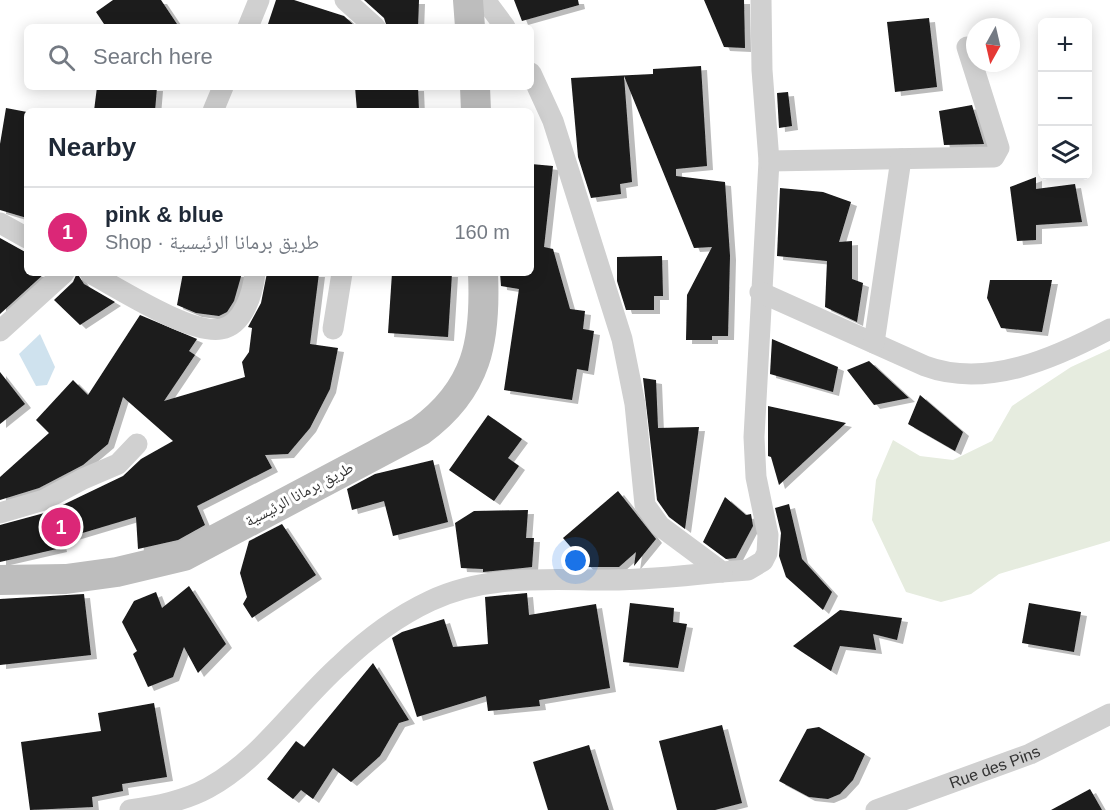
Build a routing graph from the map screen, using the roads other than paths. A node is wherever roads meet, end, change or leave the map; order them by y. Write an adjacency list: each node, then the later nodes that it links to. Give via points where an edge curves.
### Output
1 (259, 0): 6 (street)
2 (345, 0): 7 (street)
3 (468, 0): 8 (main road)
4 (484, 0): 9 (street)
5 (761, 0): 15 (street)
6 (249, 24)
7 (372, 24)
8 (470, 24)
9 (503, 24)
10 (976, 72): 14 (street, via 998,154 986,159)
11 (534, 80): 30 (street, via 553,121 622,339 635,404 645,505 660,526)
12 (222, 90): 13 (street)
13 (214, 108)
14 (901, 159): 15 (street); 27 (street)
15 (769, 161): 23 (street)
16 (0, 223): 17 (street)
17 (24, 236)
18 (61, 276): 26 (street)
19 (96, 276): 20 (street, via 187,324 220,329 230,326 241,314)
20 (254, 276)
21 (342, 276): 24 (street)
22 (483, 276): 31 (main road, طريق برمانا الرئيسية, via 483,326 470,374 450,406 420,431 184,556 66,579)
23 (760, 292): 27 (street); 30 (street, via 754,459 768,553 748,570)
24 (333, 329)
25 (1110, 329): 27 (street, via 1025,365 973,375 939,371)
26 (0, 331)
27 (874, 343)
28 (137, 444): 29 (street, via 118,464 44,500)
29 (0, 513)
30 (722, 572): 33 (street, via 664,578 492,582 430,601 341,664 273,735 221,780 186,798)
31 (0, 580)
32 (1110, 714): 34 (street, Rue des Pins, via 1030,754)
33 (130, 810)
34 (876, 810)

